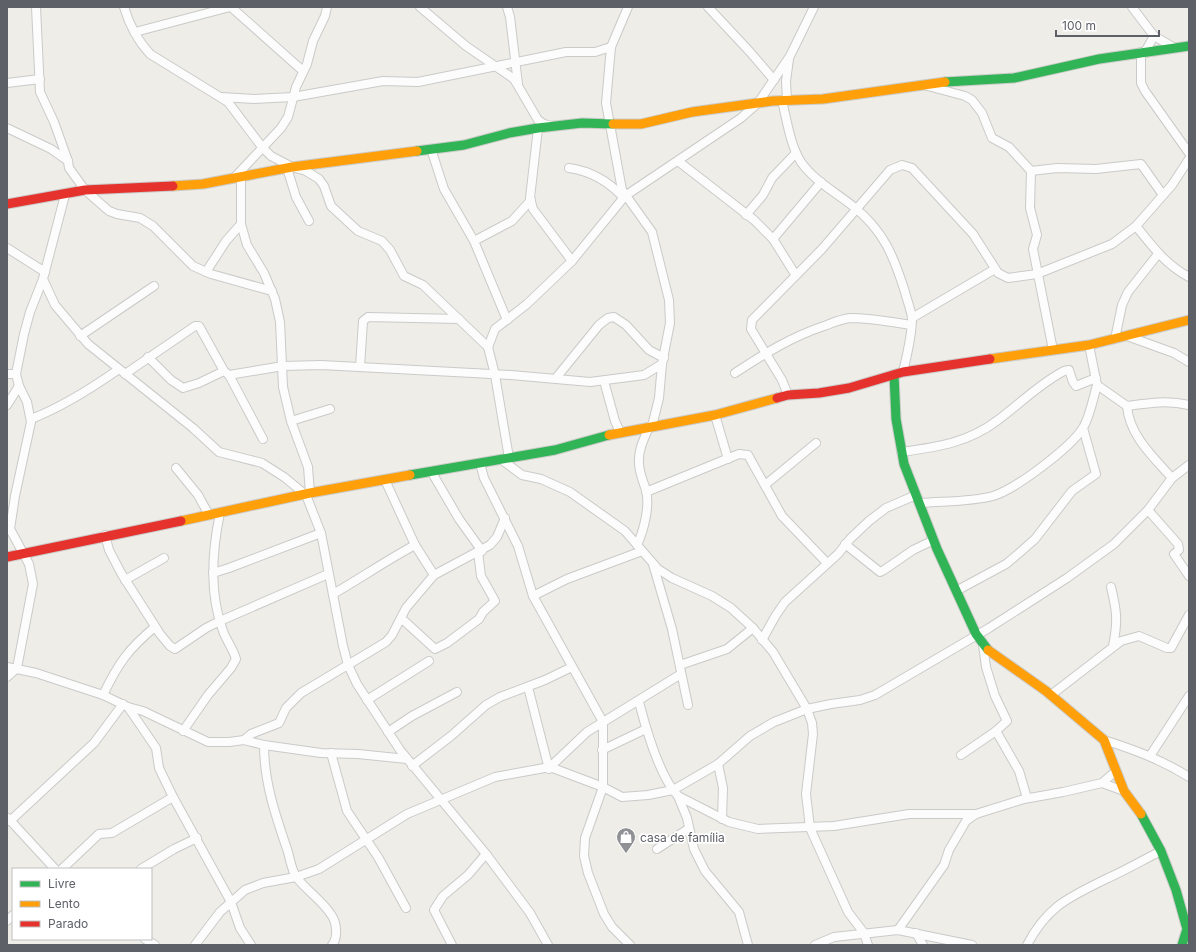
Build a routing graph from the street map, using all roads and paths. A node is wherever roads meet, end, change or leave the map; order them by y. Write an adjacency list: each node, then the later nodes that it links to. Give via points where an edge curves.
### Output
1 (36, 7): 21 (street)
2 (124, 7): 11 (street)
3 (231, 7): 11 (street); 20 (street)
4 (327, 7): 20 (street)
5 (420, 7): 19 (street, via 466,46)
6 (506, 7): 18 (street, via 510,17)
7 (628, 7): 14 (street)
8 (708, 7): 22 (street)
9 (814, 7): 17 (street)
10 (1132, 7): 12 (street)
11 (135, 32): 27 (street, via 150,54)
12 (1154, 36): 15 (street); 16 (street)
13 (1189, 46): 15 (street)
14 (611, 47): 18 (street, via 595,52 566,52); 32 (street, via 606,103)
15 (1174, 48): 16 (street)
16 (1143, 52): 25 (street, via 1014,78 961,80); 38 (street, via 1141,83)
17 (790, 56): 22 (street); 29 (street)
18 (516, 62): 19 (street); 24 (street)
19 (497, 67): 24 (street); 26 (street, via 418,82 383,81)
20 (304, 71): 28 (street)
21 (40, 79): 23 (street); 41 (street, via 40,92)
22 (774, 80): 30 (street)
23 (7, 83)
24 (518, 84): 33 (street, via 538,120)
25 (923, 85): 29 (street, via 894,87 823,99); 45 (street, via 972,100 982,113 992,138 1009,147)
26 (311, 94): 28 (street); 31 (street)
27 (220, 97): 28 (street); 36 (street, via 230,104)
28 (293, 97): 31 (street)
29 (785, 101): 30 (street); 39 (street)
30 (758, 103): 32 (street, via 692,112 641,124); 42 (street, via 741,118)
31 (292, 107): 36 (street, via 281,128)
32 (610, 124): 33 (street, via 582,123); 51 (street)
33 (556, 127): 35 (street)
34 (7, 128): 41 (street, via 45,146)
35 (538, 128): 37 (street, via 464,145); 52 (street)
36 (262, 147): 43 (street); 46 (street)
37 (431, 148): 43 (street); 60 (street, via 447,195)
38 (1189, 152)
39 (796, 153): 47 (street, via 801,162); 55 (street, via 772,178 763,195)
40 (1189, 159): 50 (street)
41 (68, 161): 48 (street, via 69,168)
42 (678, 161): 51 (street); 55 (street)
43 (289, 168): 46 (street); 56 (street, via 296,197); 72 (street, via 306,171 319,180 324,186 331,206 358,231 382,241 404,276 424,285)
44 (569, 168): 51 (street, via 585,170 608,183)
45 (1031, 171): 50 (street, via 1057,168 1096,169 1141,164); 67 (street, via 1030,208 1037,235 1033,249)
46 (237, 177): 48 (street, via 189,185); 57 (street)
47 (821, 182): 54 (street); 59 (street)
48 (85, 190): 49 (street); 65 (street, via 110,211 140,218 153,226 186,261)
49 (65, 195): 53 (street); 68 (street)
50 (1163, 195): 58 (street)
51 (625, 197): 63 (street); 84 (street, via 652,232 665,279 670,323)
52 (530, 200): 60 (street, via 512,222); 63 (street, via 533,209)
53 (7, 204)
54 (856, 208): 64 (street, via 890,170 906,165 912,168 973,234); 66 (street, via 822,248); 75 (street, via 886,242 896,262)
55 (746, 215): 59 (street)
56 (309, 221)
57 (241, 224): 65 (street, via 226,241); 71 (street, via 247,245)
58 (1136, 226): 62 (street); 67 (street, via 1112,244)
59 (773, 239): 66 (street)
60 (474, 241): 73 (street)
61 (7, 248): 68 (street)
62 (1158, 254): 69 (street); 78 (street, via 1128,292 1122,305)
63 (572, 261): 73 (street)
64 (995, 269): 67 (street, via 1000,276 1008,278); 75 (street)
65 (206, 272): 71 (street)
66 (795, 274): 82 (street, via 750,324)
67 (1038, 274): 81 (street)
68 (44, 276): 76 (street, via 55,305); 92 (street, via 30,312)
69 (1189, 277)
70 (154, 286): 76 (street)
71 (272, 291): 86 (street, via 280,322)
72 (459, 319): 80 (street); 87 (street, via 368,317 363,321)
73 (507, 320): 80 (street, via 495,329)
74 (1189, 320): 77 (street)
75 (911, 322): 82 (street, via 849,318 801,333); 93 (street)
76 (80, 336): 88 (street)
77 (1127, 336): 78 (street); 85 (street, via 1174,353)
78 (1115, 339): 79 (street)
79 (1089, 344): 81 (street); 97 (street)
80 (488, 347): 94 (street)
81 (1053, 350): 93 (street)
82 (766, 353): 90 (street); 99 (street)
83 (148, 357): 88 (street); 89 (street, via 183,388); 89 (street, via 198,325)
84 (663, 361): 95 (street, via 614,317 599,325); 96 (street, via 644,375); 107 (street, via 659,398)
85 (1189, 362)
86 (283, 366): 87 (street); 89 (street); 106 (street, via 283,387)
87 (360, 367): 94 (street)
88 (122, 371): 105 (street, via 44,414); 123 (street, via 193,428 218,452 262,463)
89 (227, 373): 110 (street)
90 (735, 373)
91 (7, 374): 92 (street)
92 (16, 374): 98 (street)
93 (898, 374): 99 (street, via 819,393); 112 (street, via 896,419)
94 (495, 375): 95 (street); 113 (street)
95 (556, 378): 96 (street)
96 (604, 382): 109 (street)
97 (1097, 382): 102 (street, via 1101,389); 108 (street); 112 (street, via 1076,386 1069,370 1064,371 1036,388 998,420 956,443)
98 (19, 386): 100 (street); 105 (street)
99 (788, 395): 104 (street)
100 (7, 405)
101 (1189, 405): 102 (street, via 1174,401)
102 (1127, 406): 119 (street, via 1131,423 1142,442)
103 (330, 409): 106 (street)
104 (716, 415): 107 (street); 114 (street)
105 (31, 418): 129 (street)
106 (292, 421): 123 (street, via 308,467)
107 (650, 427): 109 (street); 122 (street, via 641,447 638,463)
108 (1083, 428): 124 (street, via 1033,474 1007,490 981,498); 148 (street, via 1096,474 1072,491 1035,539 1018,554 1006,564)
109 (620, 432): 113 (street, via 587,442)
110 (263, 439)
111 (816, 443): 121 (street)
112 (901, 452): 124 (street)
113 (505, 459): 115 (street); 135 (street, via 522,475 541,479 570,492 624,531)
114 (728, 459): 121 (street, via 739,454 748,455); 122 (street)
115 (480, 464): 118 (street); 128 (street, via 484,478)
116 (1189, 465): 119 (street)
117 (176, 468): 127 (street, via 198,495)
118 (431, 471): 120 (street); 136 (street)
119 (1172, 478): 125 (street)
120 (385, 480): 123 (street); 134 (street)
121 (765, 485): 140 (street, via 782,516)
122 (646, 492): 135 (street)
123 (308, 494): 126 (street); 130 (street)
124 (918, 499): 132 (street); 133 (street, via 886,508)
125 (1148, 510): 145 (street, via 1178,544 1179,550 1174,554); 156 (street, via 1114,544 1068,578)
126 (220, 513): 127 (street); 142 (street, via 215,538)
127 (209, 515): 131 (street)
128 (505, 518): 136 (street, via 497,537); 150 (street, via 518,546)
129 (8, 528): 137 (street)
130 (321, 532): 142 (street); 143 (street)
131 (105, 535): 137 (street); 146 (street, via 109,550)
132 (934, 540): 133 (street, via 913,550 880,572); 148 (street)
133 (845, 544): 140 (street)
134 (415, 545): 144 (street); 149 (street)
135 (640, 548): 141 (street); 150 (street)
136 (480, 552): 144 (street); 152 (street, via 481,576 495,601 479,619 435,649)
137 (23, 553): 138 (street); 164 (street, via 30,569 32,584)
138 (7, 557)
139 (164, 558): 146 (street)
140 (827, 563): 157 (street, via 785,602)
141 (652, 564): 155 (street, via 672,578 712,596 731,608); 162 (street)
142 (213, 573): 153 (street, via 215,603)
143 (328, 574): 149 (street); 153 (street)
144 (434, 575): 152 (street, via 406,608)
145 (1189, 576)
146 (125, 580): 154 (street)
147 (1111, 587): 159 (street, via 1118,619)
148 (956, 591): 156 (street)
149 (333, 594): 161 (street)
150 (533, 596): 165 (street)
151 (1189, 615): 159 (street, via 1171,648 1139,636 1121,641)
152 (401, 618): 161 (street, via 386,642)
153 (220, 621): 154 (street, via 175,649); 180 (street, via 236,659)
154 (155, 627): 170 (street, via 126,654)
155 (753, 628): 157 (street); 162 (street, via 727,649)
156 (976, 634): 158 (street); 177 (street, via 875,695)
157 (762, 640): 177 (street, via 773,652)
158 (984, 645): 171 (street); 181 (street, via 986,667 995,696 1007,720)
159 (1114, 646): 171 (street)
160 (429, 661): 173 (street)
161 (348, 665): 173 (street); 183 (street, via 301,692 286,708 279,723 251,734)
162 (680, 665): 166 (street)
163 (7, 667): 164 (street)
164 (17, 668): 167 (street); 170 (street)
165 (572, 668): 168 (street); 178 (street)
166 (681, 674): 174 (street); 176 (street)
167 (7, 677)
168 (528, 687): 192 (street, via 486,705); 193 (street)
169 (457, 692): 182 (street)
170 (103, 695): 175 (street)
171 (1051, 695): 184 (street)
172 (1189, 696): 189 (street)
173 (368, 700): 182 (street)
174 (639, 702): 178 (street); 179 (street)
175 (126, 705): 180 (street); 200 (street, via 156,748 159,768); 204 (street, via 94,743)
176 (688, 705)
177 (807, 709): 191 (street, via 762,728); 206 (street, via 813,734 806,794)
178 (603, 722): 186 (street); 193 (street, via 575,742)
179 (646, 729): 186 (street); 199 (street, via 665,777)
180 (183, 730): 183 (street, via 208,742)
181 (996, 731): 188 (street); 201 (street, via 1019,771)
182 (388, 732): 190 (street)
183 (244, 740): 185 (street)
184 (1104, 740): 189 (street); 194 (street)
185 (264, 745): 187 (street); 216 (street, via 270,801)
186 (602, 750): 197 (street)
187 (331, 753): 190 (street); 209 (street, via 347,811)
188 (961, 755)
189 (1150, 756): 195 (street)
190 (407, 759): 192 (street)
191 (718, 764): 199 (street); 205 (street, via 723,788)
192 (412, 766): 202 (street)
193 (549, 768): 197 (street); 202 (street, via 495,777)
194 (1116, 771): 196 (street); 198 (street)
195 (1189, 777)
196 (1102, 783): 198 (street); 201 (street)
197 (603, 787): 199 (street, via 622,797); 228 (street, via 585,838 584,856 604,914 612,927)
198 (1124, 791): 211 (street, via 1140,812)
199 (676, 793): 205 (street); 207 (street, via 687,818)
200 (173, 797): 208 (street); 214 (street, via 112,833 99,834)
201 (1027, 798): 203 (street)
202 (442, 801): 209 (street, via 407,814); 212 (street)
203 (976, 814): 206 (street, via 909,814); 220 (street, via 966,821 949,850 944,865)
204 (9, 819): 213 (street)
205 (722, 819): 206 (street, via 758,829)
206 (810, 828): 221 (street, via 848,912)
207 (688, 829): 210 (street); 229 (street, via 705,871 740,912)
208 (197, 838): 215 (street); 217 (street)
209 (366, 838): 216 (street, via 336,860); 218 (street)
210 (657, 849)
211 (1161, 851): 219 (street); 234 (street, via 1068,898 1043,919)
212 (486, 854): 226 (street, via 468,875 443,896 434,910); 227 (street, via 530,913)
213 (55, 868)
214 (57, 868)
215 (143, 868)
216 (296, 877): 217 (street, via 252,887); 223 (street, via 333,917 337,928)
217 (231, 902): 224 (street, via 220,912); 225 (street, via 240,928)
218 (406, 908)
219 (1188, 928): 235 (street)
220 (898, 930): 221 (street); 222 (street)
221 (864, 933): 230 (street, via 834,936); 231 (street)
222 (916, 933): 232 (street); 233 (street)
223 (336, 944)
224 (195, 945)
225 (252, 945)
226 (452, 945)
227 (548, 945)
228 (630, 945)
229 (748, 945)
230 (815, 945)
231 (868, 945)
232 (923, 945)
233 (972, 945)
234 (1027, 945)
235 (1182, 945)

